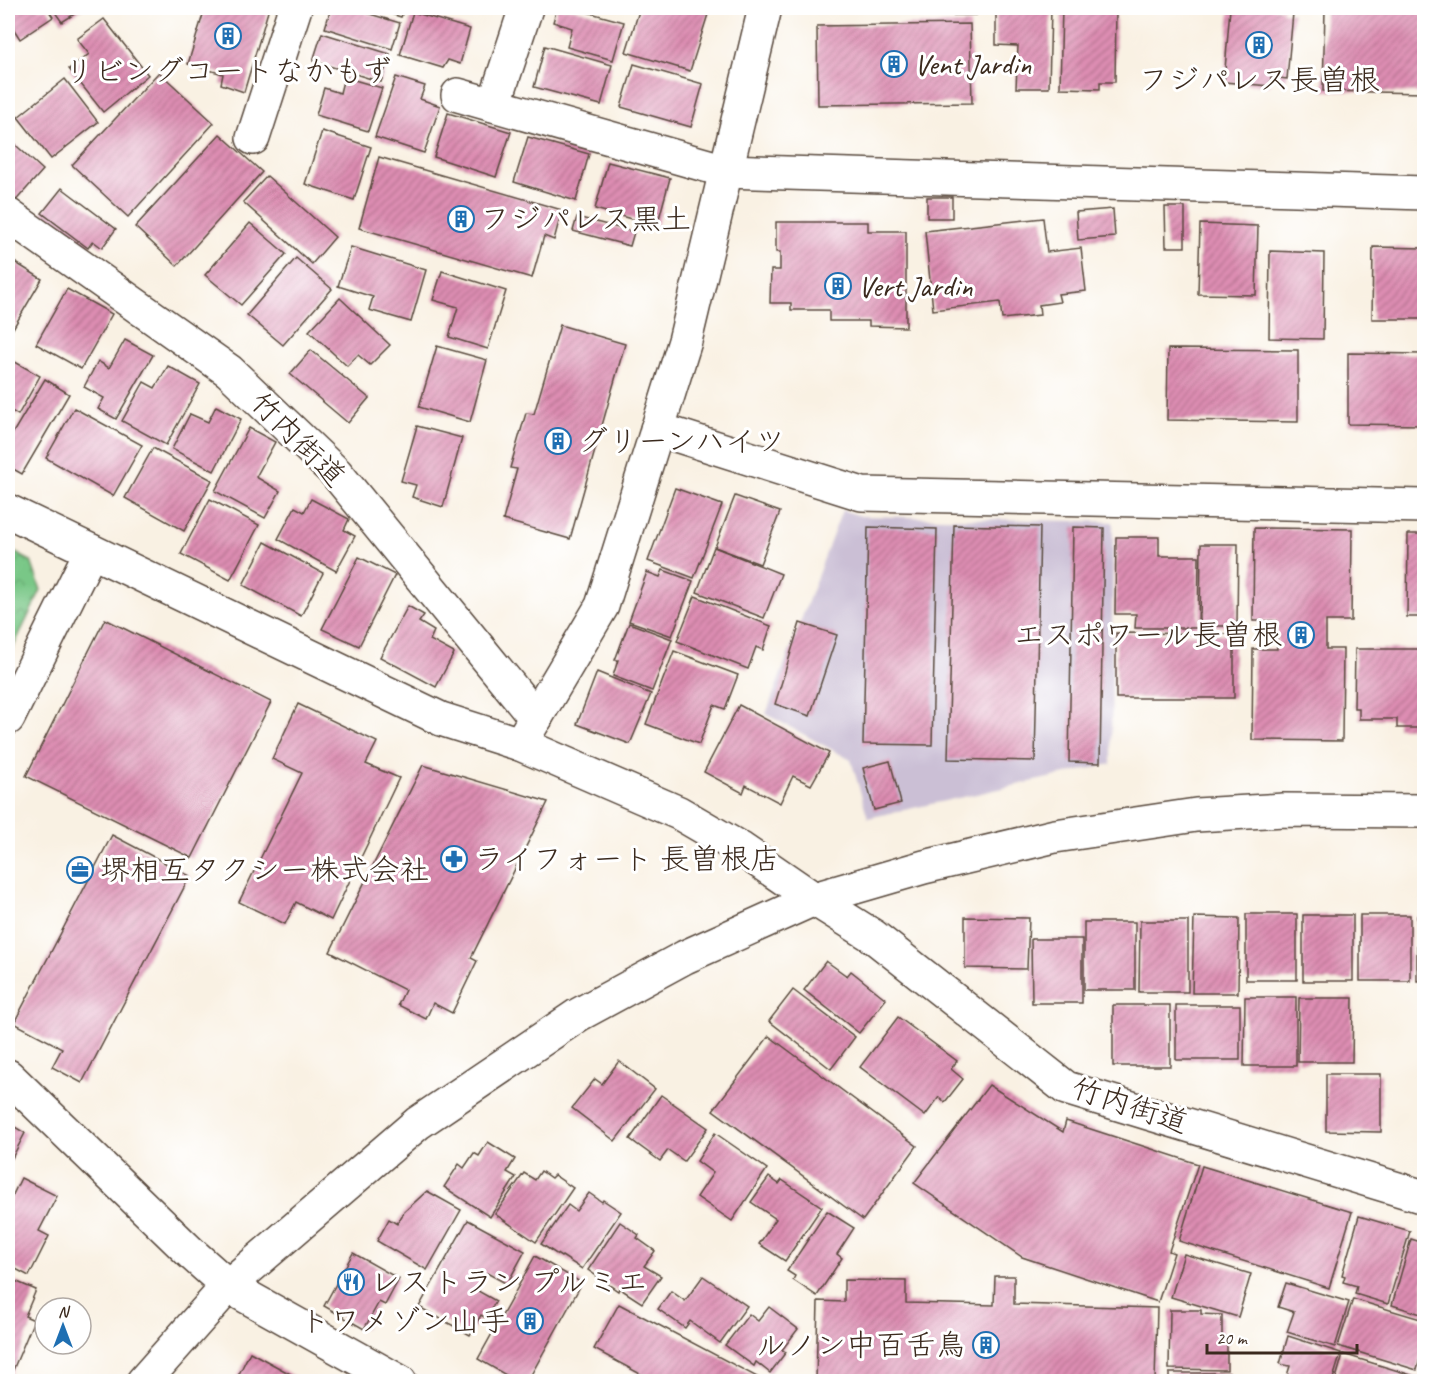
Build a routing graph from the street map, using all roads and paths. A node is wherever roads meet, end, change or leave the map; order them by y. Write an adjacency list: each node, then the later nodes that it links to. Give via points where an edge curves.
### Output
1 (295, 8): 6 (street)
2 (526, 8): 5 (street)
3 (765, 8): 7 (street)
4 (458, 95): 5 (street)
5 (494, 105): 7 (street)
6 (253, 138)
7 (726, 171): 8 (street); 10 (street, via 685,341)
8 (1425, 193)
9 (8, 215): 15 (street, 竹内街道, via 229,371 336,473)
10 (657, 429): 11 (street, via 862,494); 15 (street, via 602,606)
11 (1425, 506)
12 (8, 511): 13 (street, 竹内街道)
13 (91, 551): 14 (street); 15 (street, 竹内街道, via 441,719)
14 (8, 718)
15 (528, 731): 17 (street, 竹内街道, via 741,849)
16 (1425, 811): 17 (street, via 1284,810 1185,817 1056,836 924,867)
17 (814, 899): 19 (street, 竹内街道, via 873,936 1066,1088); 20 (street, via 685,957 569,1021 418,1123)
18 (8, 1076): 20 (street)
19 (1425, 1197)
20 (228, 1286): 21 (street); 22 (street)
21 (143, 1382)
22 (400, 1382)

